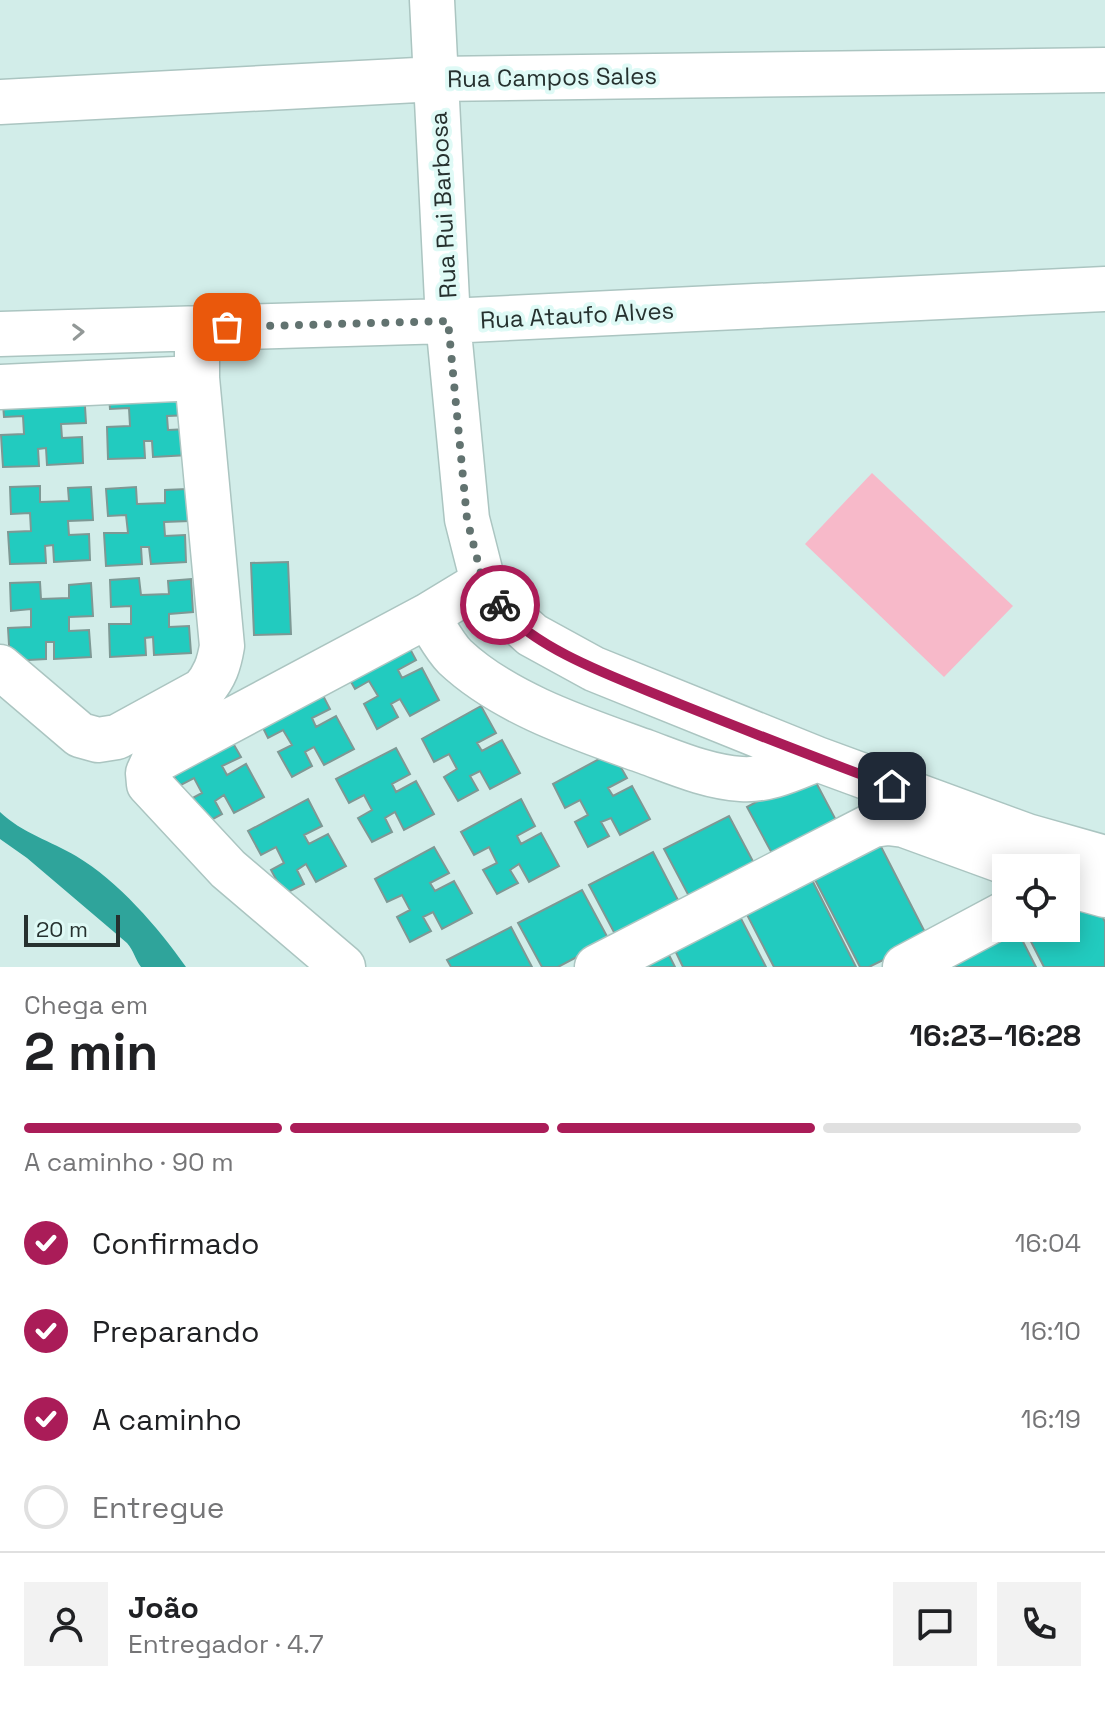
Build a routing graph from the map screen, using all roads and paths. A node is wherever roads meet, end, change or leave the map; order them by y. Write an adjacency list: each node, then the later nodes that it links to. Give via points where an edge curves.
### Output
1 (432, 0): 3 (street, Rua Rui Barbosa)
2 (1105, 70): 3 (street, Rua Campos Sales)
3 (436, 79): 4 (street, Rua Campos Sales); 6 (street, Rua Rui Barbosa)
4 (0, 102)
5 (1105, 289): 6 (street, Rua Ataufo Alves)
6 (448, 321): 7 (street, Rua Ataufo Alves); 11 (street, Rua Rui Barbosa, via 467,519)
7 (197, 328): 8 (street, Rua Ataufo Alves, one-way to 7); 9 (street)
8 (0, 334)
9 (197, 378): 10 (street); 13 (street, via 222,646 213,678 203,690 117,737 98,740 80,735)
10 (0, 387)
11 (483, 582): 12 (street); 14 (street, Rua Rui Barbosa, via 532,635 594,669)
12 (427, 616): 14 (street, via 453,656 492,685 604,737 695,770 741,779 772,777); 20 (street, via 153,762 148,773 149,784 228,869)
13 (0, 667)
14 (817, 759): 16 (street, Rua Rui Barbosa, via 1027,836)
15 (992, 857): 21 (street, via 904,825 873,825)
16 (1105, 858)
17 (1080, 888): 18 (street)
18 (1105, 895)
19 (992, 920): 22 (street)
20 (343, 967)
21 (597, 967)
22 (905, 967)

